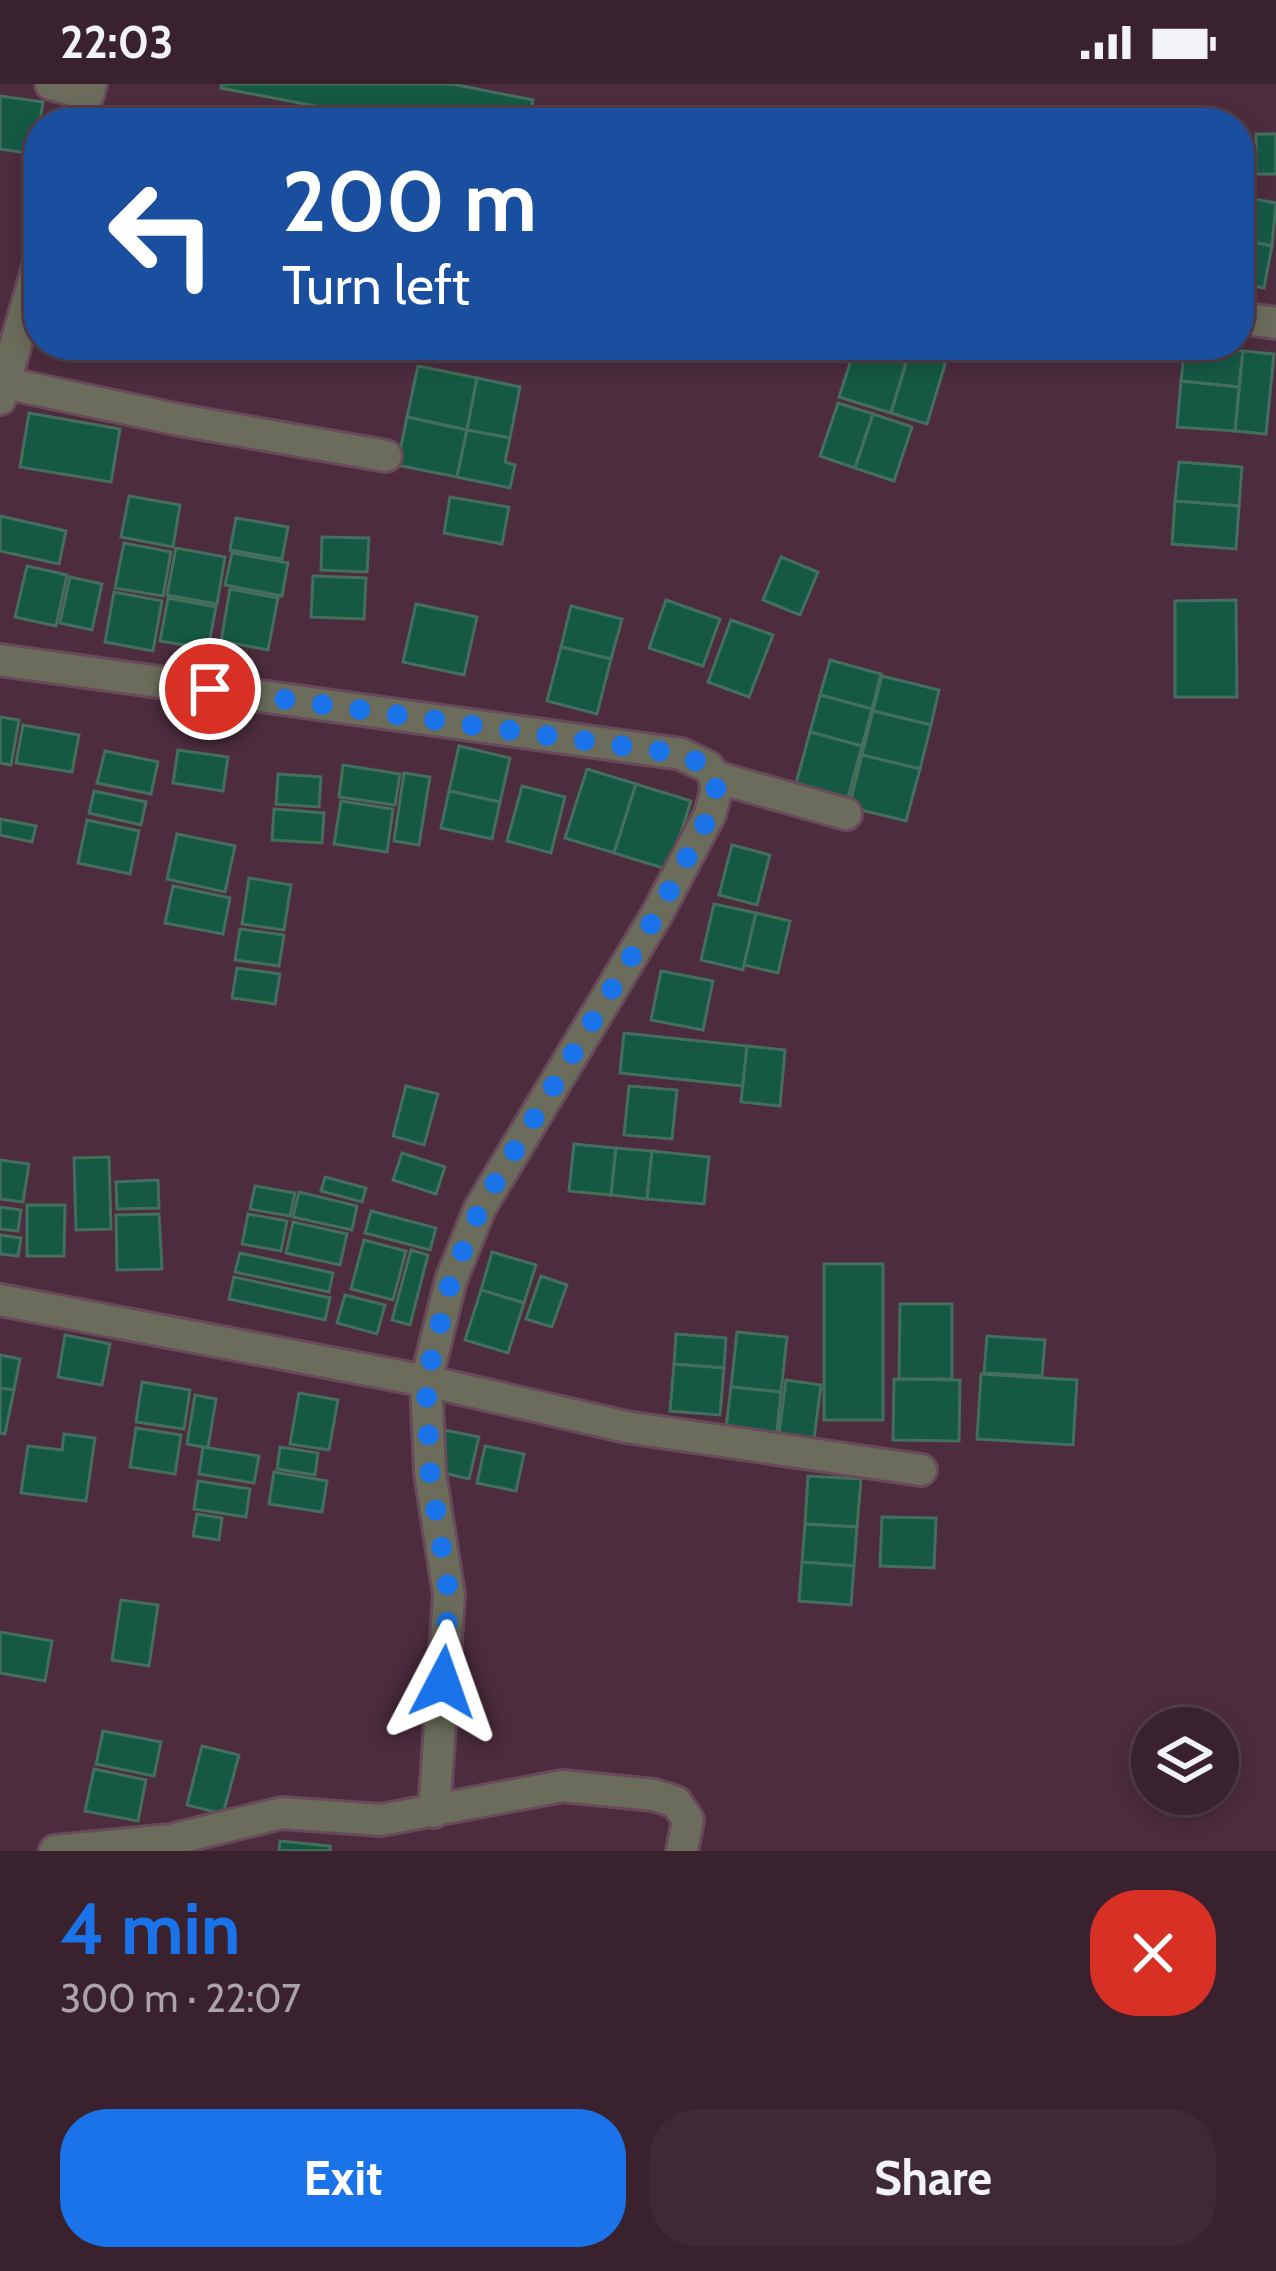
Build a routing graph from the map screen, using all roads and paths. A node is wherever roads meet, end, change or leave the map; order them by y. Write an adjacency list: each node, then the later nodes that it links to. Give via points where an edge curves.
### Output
1 (51, 84): 2 (street)
2 (86, 100)
3 (24, 315): 4 (street)
4 (2, 391): 5 (street)
5 (386, 456)
6 (0, 660): 7 (street, via 681,754)
7 (715, 777): 8 (street); 10 (street, via 710,814 657,914 480,1208 451,1280)
8 (846, 814)
9 (0, 1300): 10 (street)
10 (426, 1381): 11 (street, via 626,1427); 12 (street, via 449,1595)
11 (921, 1470)
12 (434, 1813): 13 (street, via 381,1820 282,1813 170,1840); 14 (street, via 563,1786 654,1795 676,1802 688,1820)
13 (55, 1851)
14 (682, 1851)

